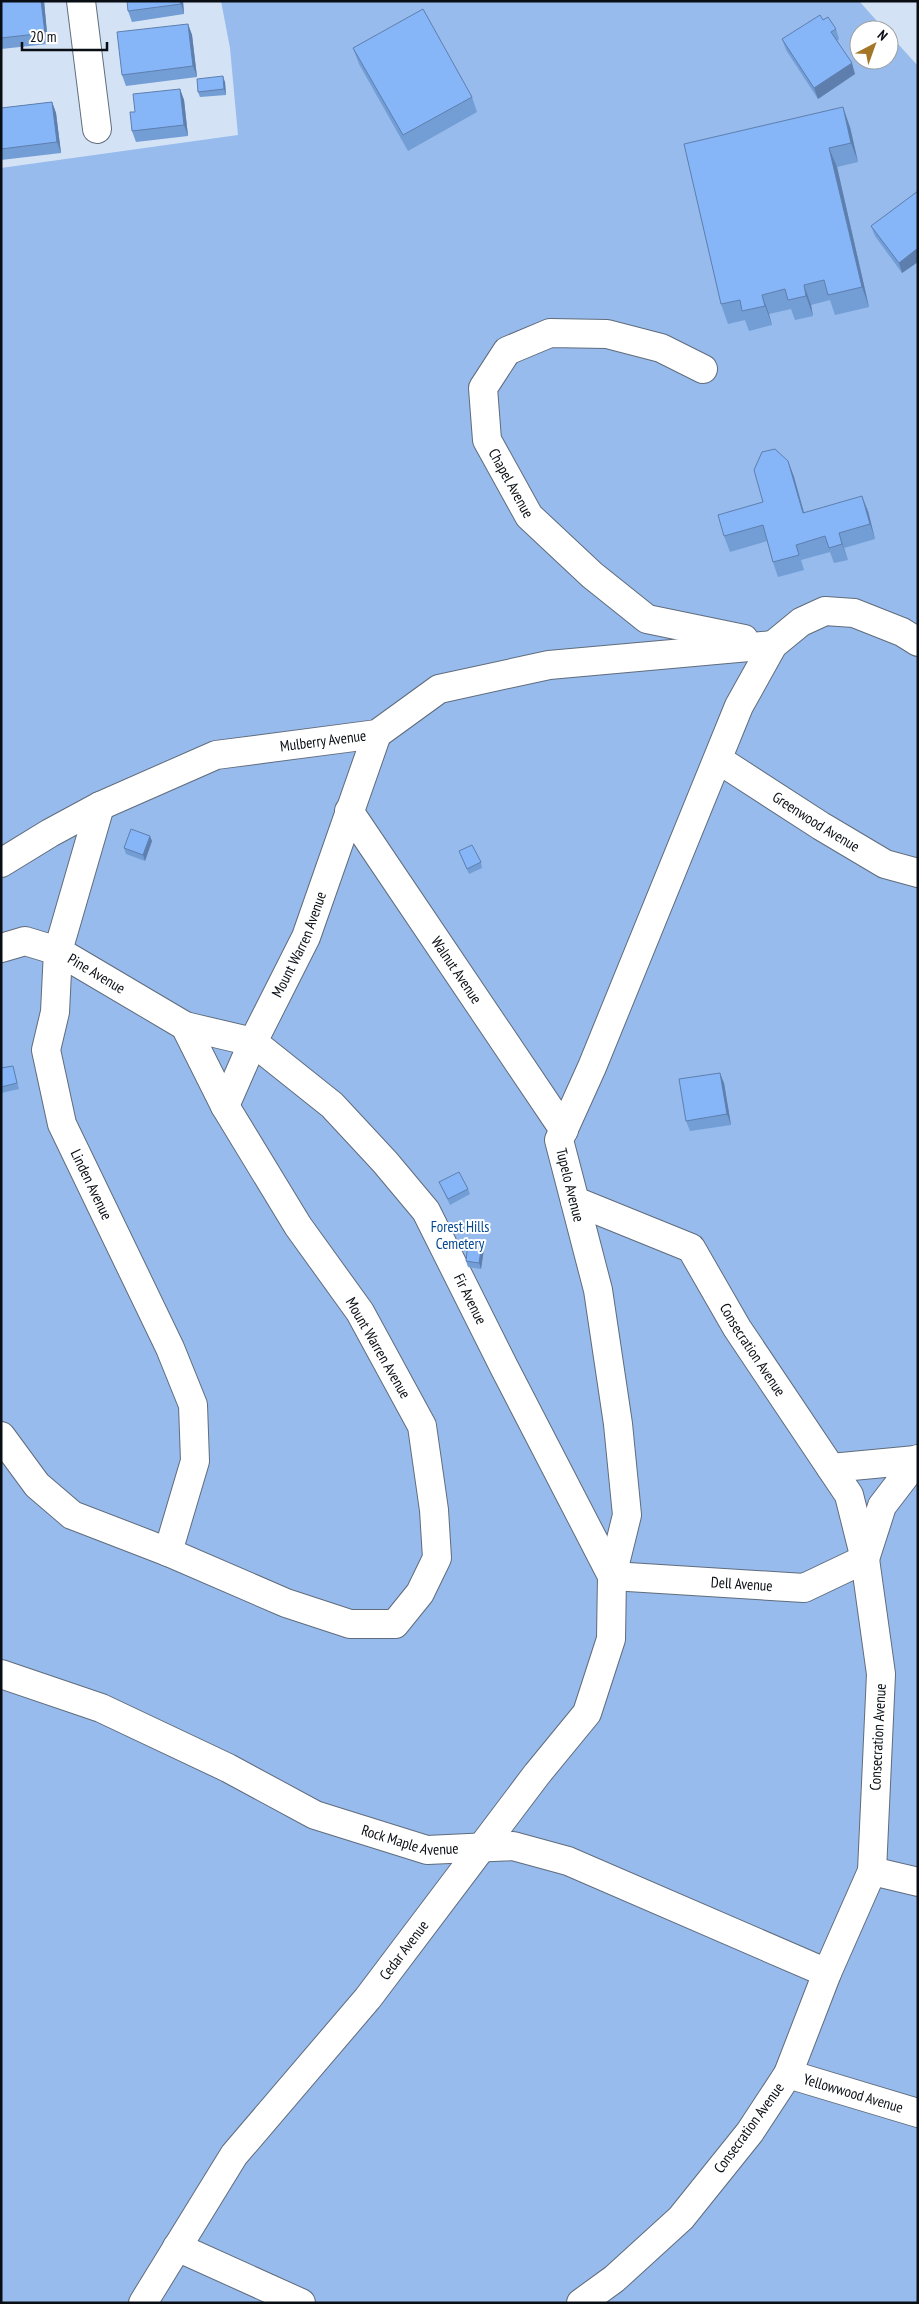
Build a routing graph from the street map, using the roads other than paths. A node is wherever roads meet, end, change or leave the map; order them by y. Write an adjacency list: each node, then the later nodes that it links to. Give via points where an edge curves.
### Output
1 (82, 1): 2 (street)
2 (97, 129)
3 (703, 369): 5 (street, Chapel Avenue, via 661,348 607,334 550,333 507,351 483,388 487,440 528,516 592,575 647,619)
4 (918, 642): 5 (street, via 902,632 854,613 825,611 794,628)
5 (773, 645): 6 (street, Mulberry Avenue, via 549,665 448,687); 7 (street, Tupelo Avenue, via 740,706)
6 (377, 734): 8 (street, Mulberry Avenue, via 216,756); 9 (street, Mount Warren Avenue)
7 (719, 760): 11 (street, Greenwood Avenue, via 885,864); 17 (street, Tupelo Avenue)
8 (100, 806): 10 (street, Mulberry Avenue); 13 (street, Linden Avenue)
9 (349, 811): 15 (street, Mount Warren Avenue, via 306,937); 17 (street, Walnut Avenue)
10 (1, 863)
11 (918, 873)
12 (1, 948): 13 (street, Pine Avenue, via 25,941)
13 (58, 951): 14 (street, Pine Avenue); 22 (street, Linden Avenue, via 55,1012 46,1050 62,1124 170,1348 193,1405 194,1461)
14 (185, 1026): 15 (street, Pine Avenue); 16 (street)
15 (253, 1042): 16 (street, Mount Warren Avenue); 24 (street, Fir Avenue, via 332,1104 426,1211)
16 (225, 1106): 22 (street, Mount Warren Avenue, via 298,1226 360,1312 422,1426 437,1558 420,1593 395,1624 350,1624 286,1603)
17 (564, 1130): 18 (street, Tupelo Avenue, via 559,1140)
18 (574, 1201): 21 (street, Consecration Avenue, via 691,1248 738,1328); 24 (street, Tupelo Avenue, via 598,1290 618,1424 626,1515)
19 (1, 1436): 22 (street, Mount Warren Avenue, via 37,1485 72,1515)
20 (917, 1459): 21 (street); 23 (street, via 882,1506)
21 (831, 1468): 23 (street, Consecration Avenue, via 849,1495)
22 (168, 1552)
23 (865, 1559): 24 (street, Dell Avenue, via 804,1588); 27 (street, Consecration Avenue, via 881,1674)
24 (612, 1576): 26 (street, Cedar Avenue, via 611,1639 587,1713 536,1774)
25 (1, 1674): 26 (street, Rock Maple Avenue, via 101,1708 228,1768 316,1815 427,1850)
26 (483, 1846): 29 (street, Rock Maple Avenue, via 513,1846 568,1861); 32 (street, Cedar Avenue, via 368,1998 234,2155)
27 (872, 1871): 28 (street); 29 (street, Consecration Avenue)
28 (918, 1882)
29 (827, 1973): 30 (street, Consecration Avenue)
30 (788, 2074): 31 (street, Yellowwood Avenue); 33 (street, Consecration Avenue, via 750,2132 681,2218)
31 (918, 2113)
32 (177, 2247): 34 (street, Cedar Avenue); 35 (street)
33 (608, 2291): 36 (street, Consecration Avenue)
34 (143, 2303)
35 (301, 2303)
36 (581, 2303)

